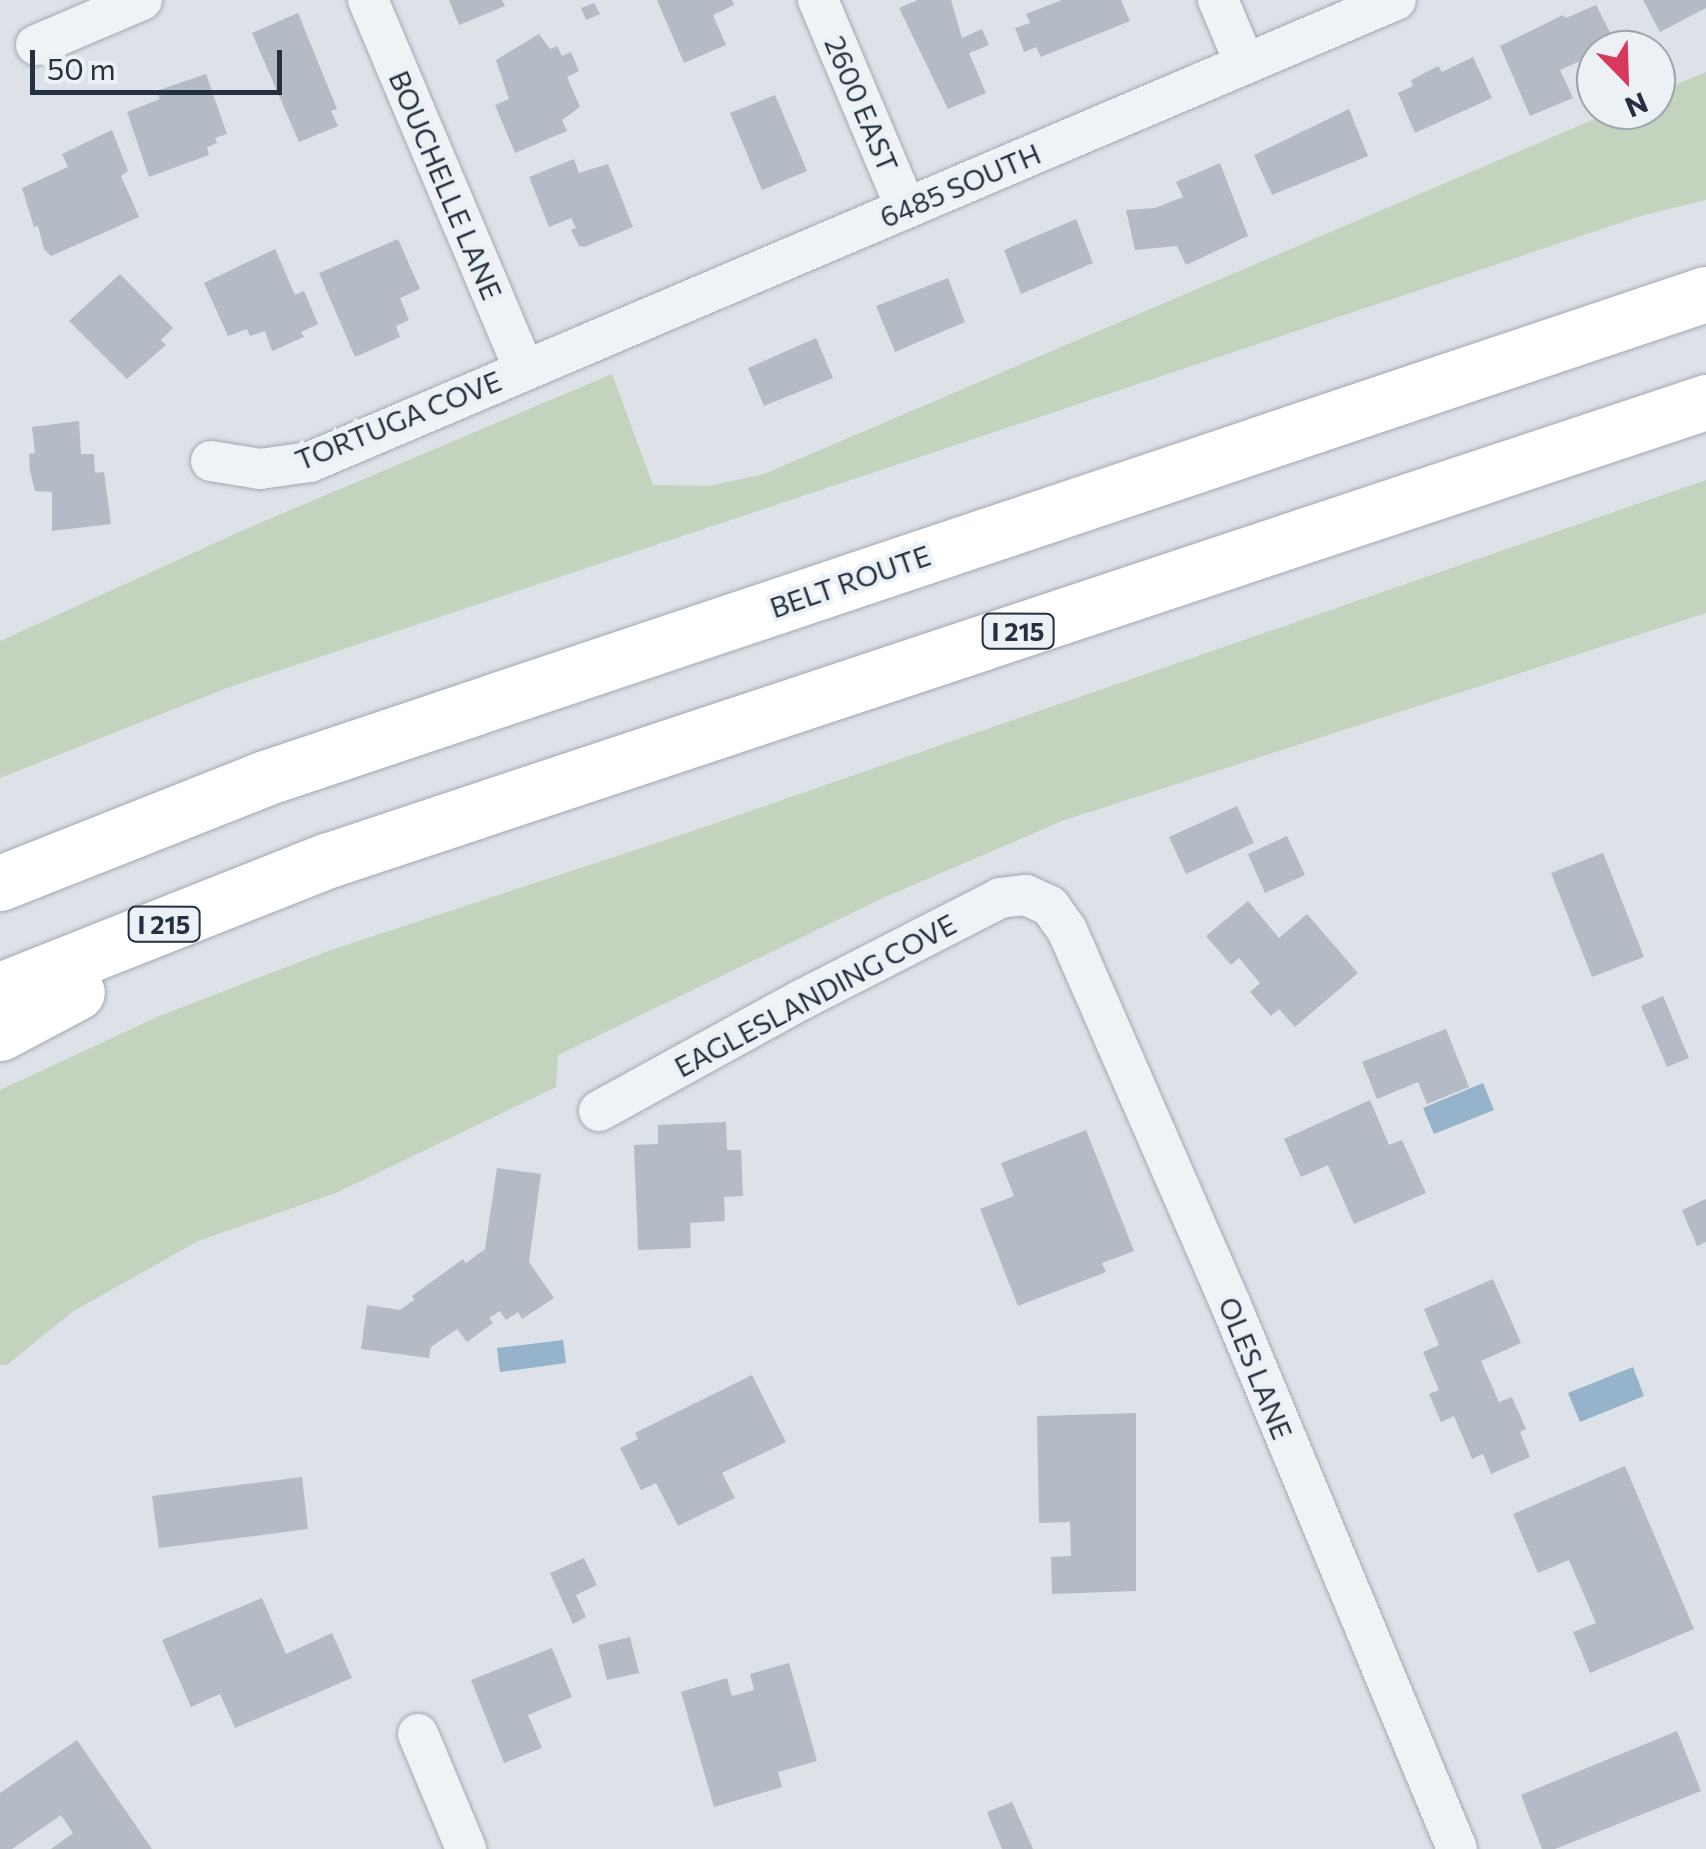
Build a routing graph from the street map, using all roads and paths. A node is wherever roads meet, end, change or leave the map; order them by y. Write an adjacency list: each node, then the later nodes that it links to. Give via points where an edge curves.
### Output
1 (142, 0): 6 (street)
2 (368, 0): 10 (street, BOUCHELLE LANE)
3 (818, 0): 8 (street, 2600 EAST)
4 (1218, 0): 7 (street)
5 (1396, 0): 7 (street, 6485 SOUTH)
6 (36, 45)
7 (1245, 64): 8 (street, 6485 SOUTH)
8 (906, 208): 10 (street, 6485 SOUTH)
9 (1706, 294): 14 (highway, BELT ROUTE, via 265,778)
10 (524, 370): 12 (street, TORTUGA COVE, via 310,462 260,469)
11 (1706, 402): 13 (highway, I 215)
12 (211, 460)
13 (330, 860): 16 (highway, I 215); 17 (highway)
14 (0, 883)
15 (1036, 898): 18 (street, EAGLESLANDING COVE, via 1000,898); 21 (street, OLES LANE, via 1067,930)
16 (0, 990)
17 (0, 1032)
18 (599, 1111)
19 (418, 1734): 20 (street)
20 (466, 1849)
21 (1458, 1849)

